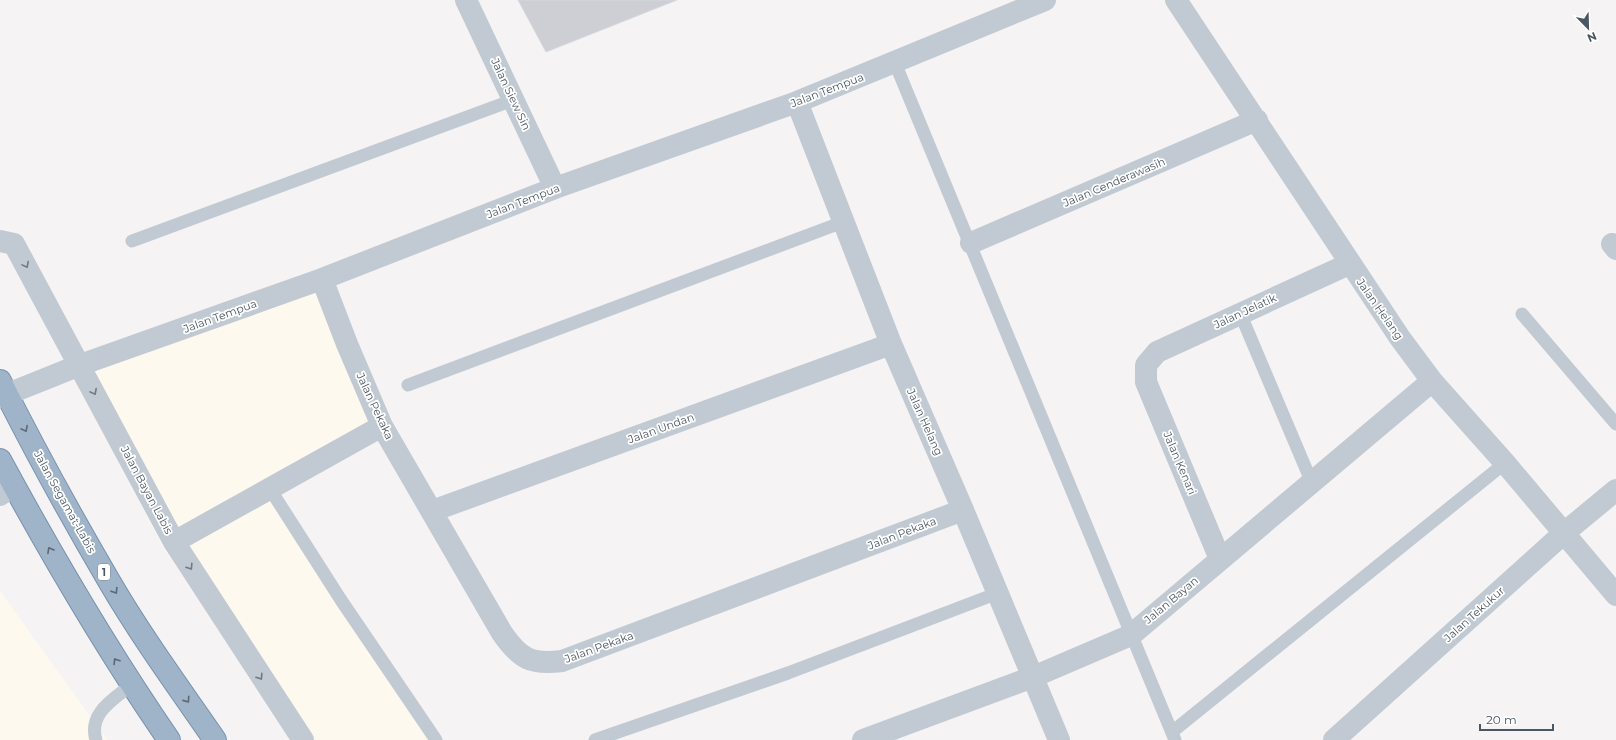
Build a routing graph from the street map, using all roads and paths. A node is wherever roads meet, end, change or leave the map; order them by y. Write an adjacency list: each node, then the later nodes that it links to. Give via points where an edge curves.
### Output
1 (466, 0): 5 (street, Jalan Siew Sin)
2 (1045, 0): 4 (street, Jalan Tempua)
3 (1176, 0): 7 (street, Jalan Helang)
4 (895, 63): 6 (street, Jalan Tempua); 12 (lane)
5 (513, 100): 8 (street, Jalan Siew Sin); 11 (lane)
6 (797, 102): 8 (street, Jalan Tempua); 9 (street, Jalan Helang)
7 (1257, 120): 12 (street, Jalan Cenderawasih); 13 (street, Jalan Helang)
8 (556, 188): 14 (street, Jalan Tempua)
9 (843, 222): 17 (street, Jalan Helang); 21 (lane)
10 (0, 241): 18 (street, Jalan Bayan Labis, one-way to 18, via 14,244)
11 (132, 241)
12 (971, 243): 38 (lane)
13 (1349, 264): 15 (street, Jalan Jelatik); 20 (street, Jalan Helang)
14 (322, 279): 18 (street, Jalan Tempua); 24 (street, Jalan Pekaka)
15 (1240, 313): 19 (street, Jalan Jelatik, via 1157,352); 27 (lane)
16 (1522, 314): 23 (lane)
17 (890, 344): 31 (street, Jalan Helang); 32 (street, Jalan Undan)
18 (80, 365): 22 (street, Jalan Tempua); 34 (street, Jalan Bayan Labis, one-way to 34)
19 (1146, 365): 35 (street, Jalan Kenari, via 1146,382)
20 (1432, 381): 26 (street, Jalan Helang); 27 (street, Jalan Bayan)
21 (408, 385)
22 (2, 391): 44 (highway, Jalan Segamat-Labis / 1, one-way to 44, via 109,582)
23 (1616, 424)
24 (382, 426): 28 (street); 32 (street, Jalan Pekaka)
25 (0, 460): 29 (highway)
26 (1505, 463): 33 (street, Jalan Helang); 41 (lane)
27 (1312, 483): 35 (street, Jalan Bayan)
28 (270, 489): 34 (street); 46 (lane, via 341,600)
29 (7, 490): 40 (highway, one-way to 29)
30 (1616, 490): 33 (street, Jalan Tekukur)
31 (963, 510): 32 (street, Jalan Pekaka, via 562,661 545,663 527,660 513,649); 36 (street, Jalan Helang)
32 (432, 511)
33 (1564, 533): 37 (street, Jalan Helang); 50 (street, Jalan Tekukur)
34 (174, 542): 45 (street, Jalan Bayan Labis, one-way to 45)
35 (1220, 559): 38 (street, Jalan Bayan)
36 (998, 593): 39 (street, Jalan Helang); 47 (lane, via 788,673)
37 (1616, 595)
38 (1131, 635): 39 (street, Jalan Bayan); 41 (lane)
39 (1034, 677): 48 (street, Jalan Bayan); 49 (street, Jalan Helang)
40 (131, 684): 42 (lane, via 101,710 95,719); 43 (highway)
41 (1174, 736)
42 (96, 740)
43 (170, 740)
44 (215, 740)
45 (303, 740)
46 (436, 740)
47 (595, 740)
48 (862, 740)
49 (1059, 740)
50 (1334, 740)

